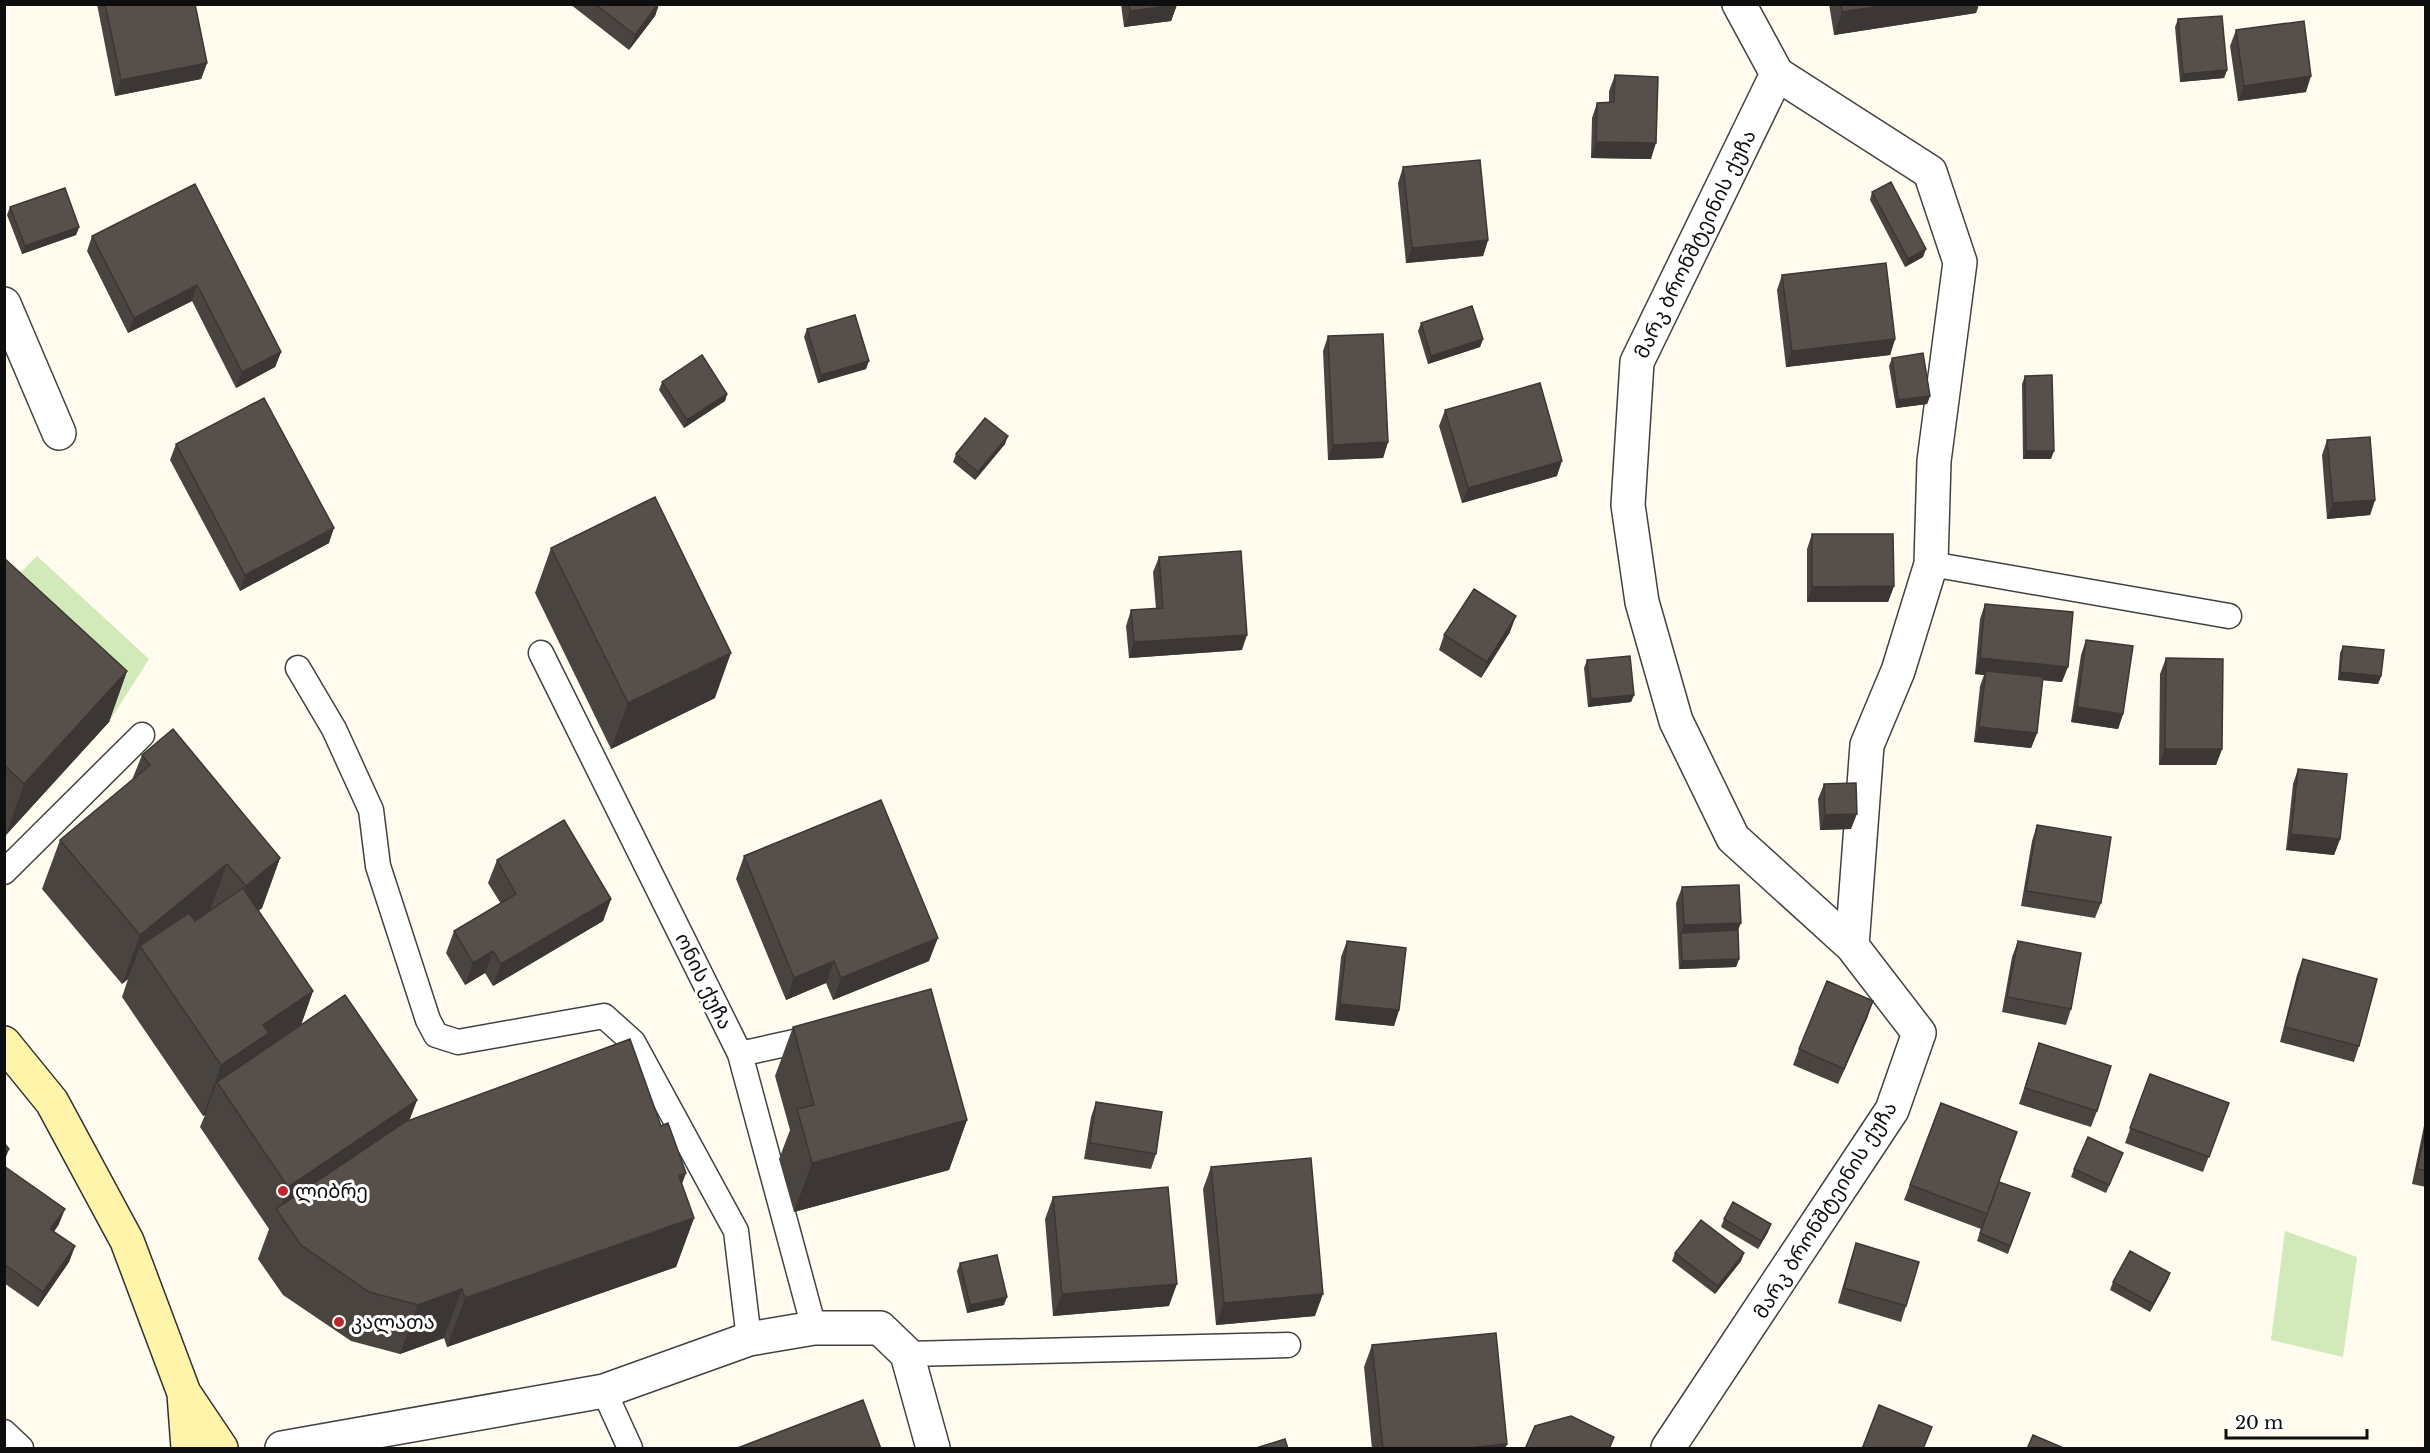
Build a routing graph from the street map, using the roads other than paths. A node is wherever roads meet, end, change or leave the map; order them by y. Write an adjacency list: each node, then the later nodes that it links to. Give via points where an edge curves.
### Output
1 (1739, 4): 2 (street)
2 (1777, 74): 5 (street, via 1930,172 1960,262 1934,461); 11 (street, მარკ ბრონშტეინის ქუჩა, via 1637,362 1628,505 1642,602 1676,721 1733,838)
3 (4, 304): 4 (street)
4 (59, 433)
5 (1931, 564): 6 (lane); 11 (street, via 1898,671 1867,745)
6 (2229, 616)
7 (541, 653): 14 (lane, ონის ქუჩა)
8 (298, 668): 16 (lane, via 334,729 370,810 378,866 436,1035 458,1042 604,1016 633,1042 736,1231)
9 (142, 735): 10 (lane)
10 (4, 872)
11 (1852, 946): 28 (street, მარკ ბრონშტეინის ქუჩა, via 1919,1033 1892,1110)
12 (834, 1033): 14 (lane)
13 (4, 1043): 20 (main road, via 52,1102 127,1241)
14 (740, 1054): 15 (lane, ონის ქუჩა)
15 (814, 1328): 16 (street); 18 (street, via 880,1329)
16 (749, 1339): 19 (street)
17 (1288, 1345): 18 (lane)
18 (907, 1354): 27 (street)
19 (604, 1391): 25 (street); 26 (lane)
20 (184, 1393): 23 (main road); 24 (main road)
21 (4, 1432): 22 (lane)
22 (21, 1449)
23 (188, 1449)
24 (221, 1449)
25 (282, 1449)
26 (630, 1449)
27 (933, 1449)
28 (1668, 1449)

